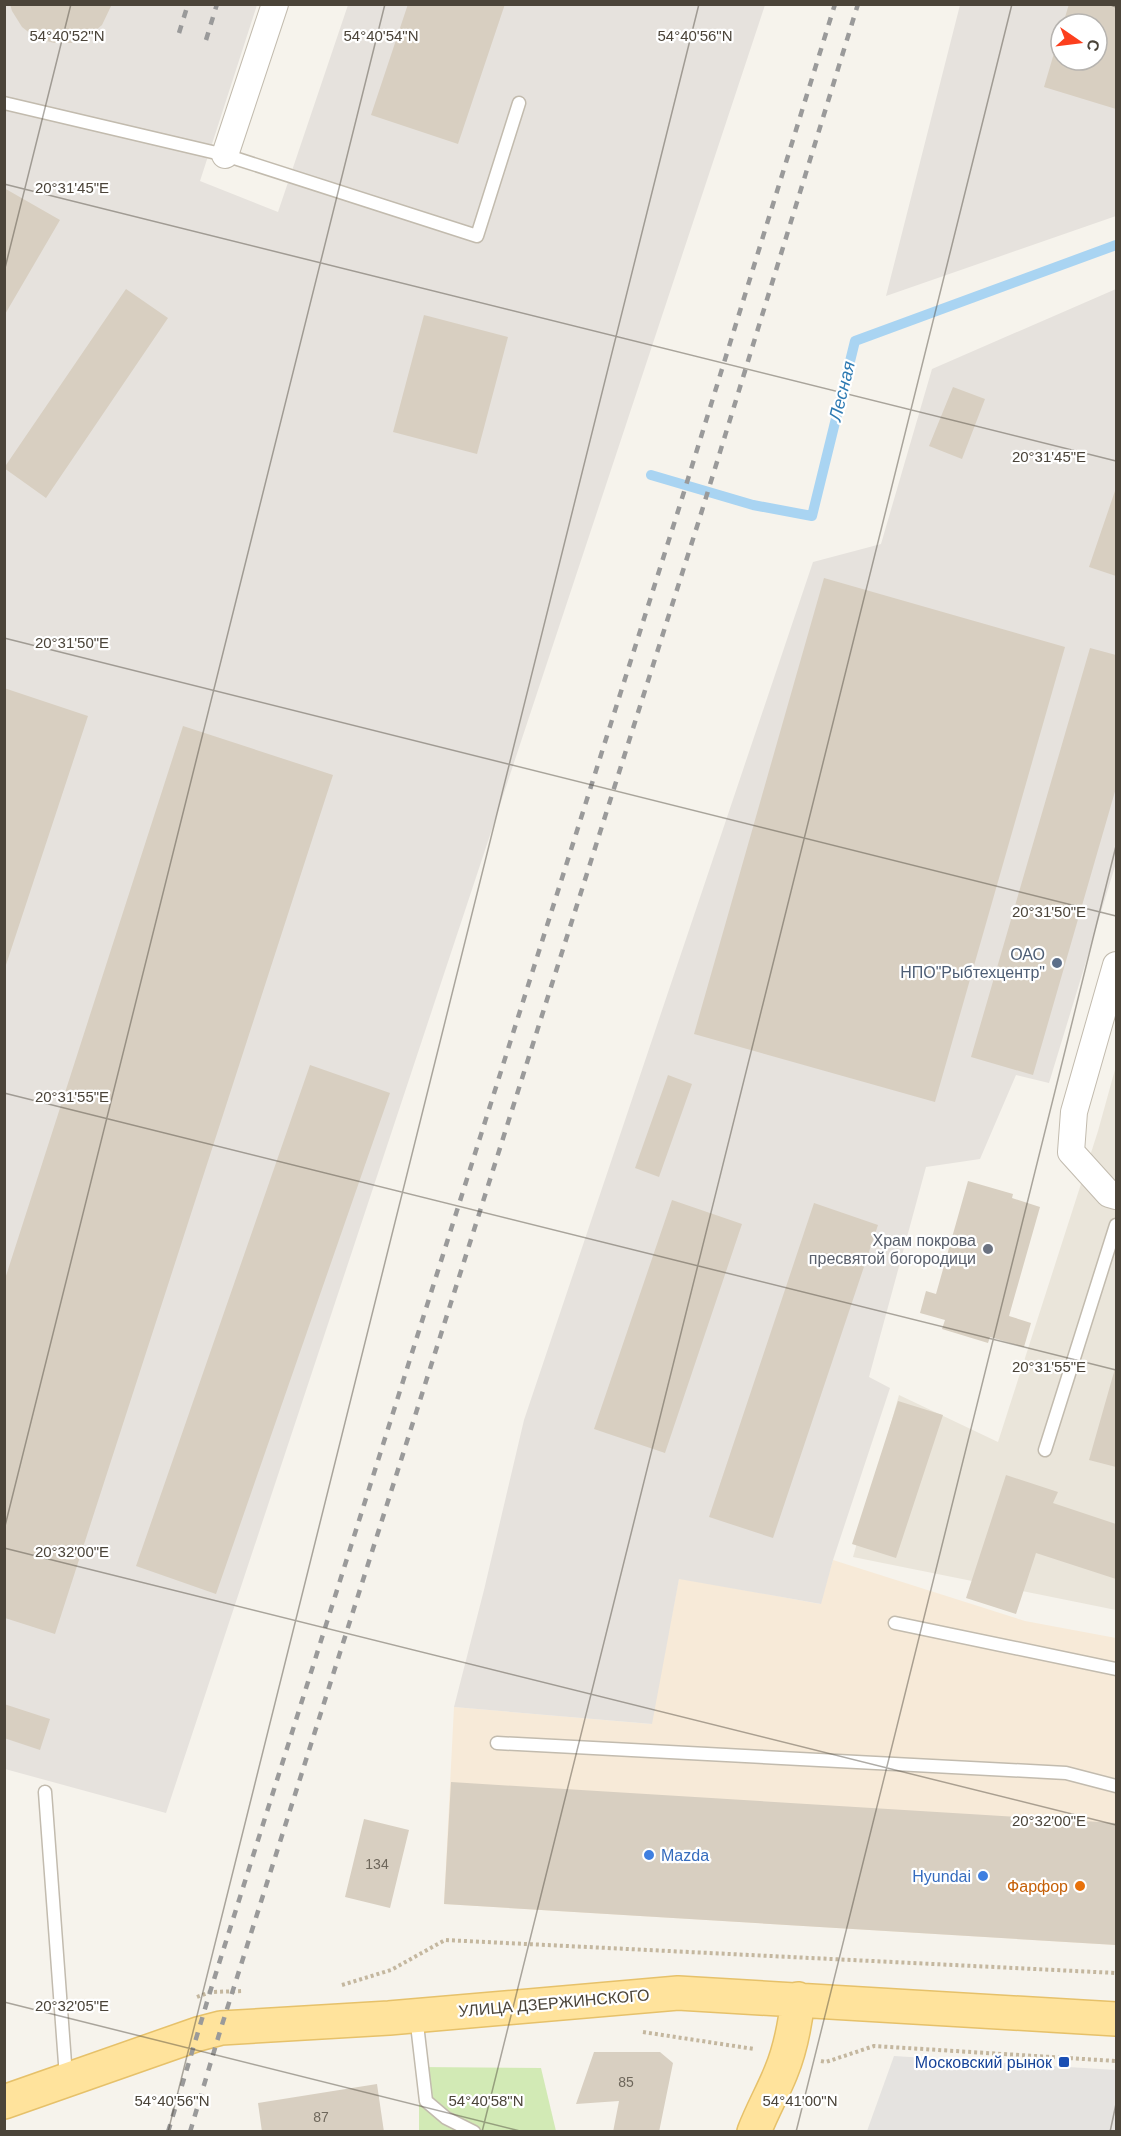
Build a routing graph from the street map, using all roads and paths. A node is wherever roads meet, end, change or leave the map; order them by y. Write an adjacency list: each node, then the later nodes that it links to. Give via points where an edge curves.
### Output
1 (276, 4): 4 (street)
2 (4, 103): 4 (lane)
3 (519, 103): 4 (lane, via 477,236)
4 (225, 155)
5 (1116, 965): 6 (street, via 1074,1112 1071,1152 1109,1194)
6 (1116, 1196)
7 (1116, 1225): 8 (lane)
8 (1045, 1450)
9 (895, 1623): 10 (lane)
10 (1116, 1669)
11 (497, 1743): 12 (lane, via 1066,1773)
12 (1116, 1786)
13 (45, 1792): 20 (lane)
14 (798, 2000): 15 (main road, УЛИЦА ДЗЕРЖИНСКОГО, via 678,1993); 16 (main road, УЛИЦА ДЗЕРЖИНСКОГО); 18 (main road)
15 (416, 2015): 20 (main road, УЛИЦА ДЗЕРЖИНСКОГО, via 221,2028); 22 (lane, via 426,2101 446,2118)
16 (1116, 2019)
17 (639, 2031): 18 (path)
18 (787, 2054): 19 (path, via 826,2062 874,2046); 23 (main road)
19 (1116, 2061)
20 (67, 2081): 21 (main road, УЛИЦА ДЗЕРЖИНСКОГО)
21 (4, 2102)
22 (474, 2132)
23 (754, 2132)

